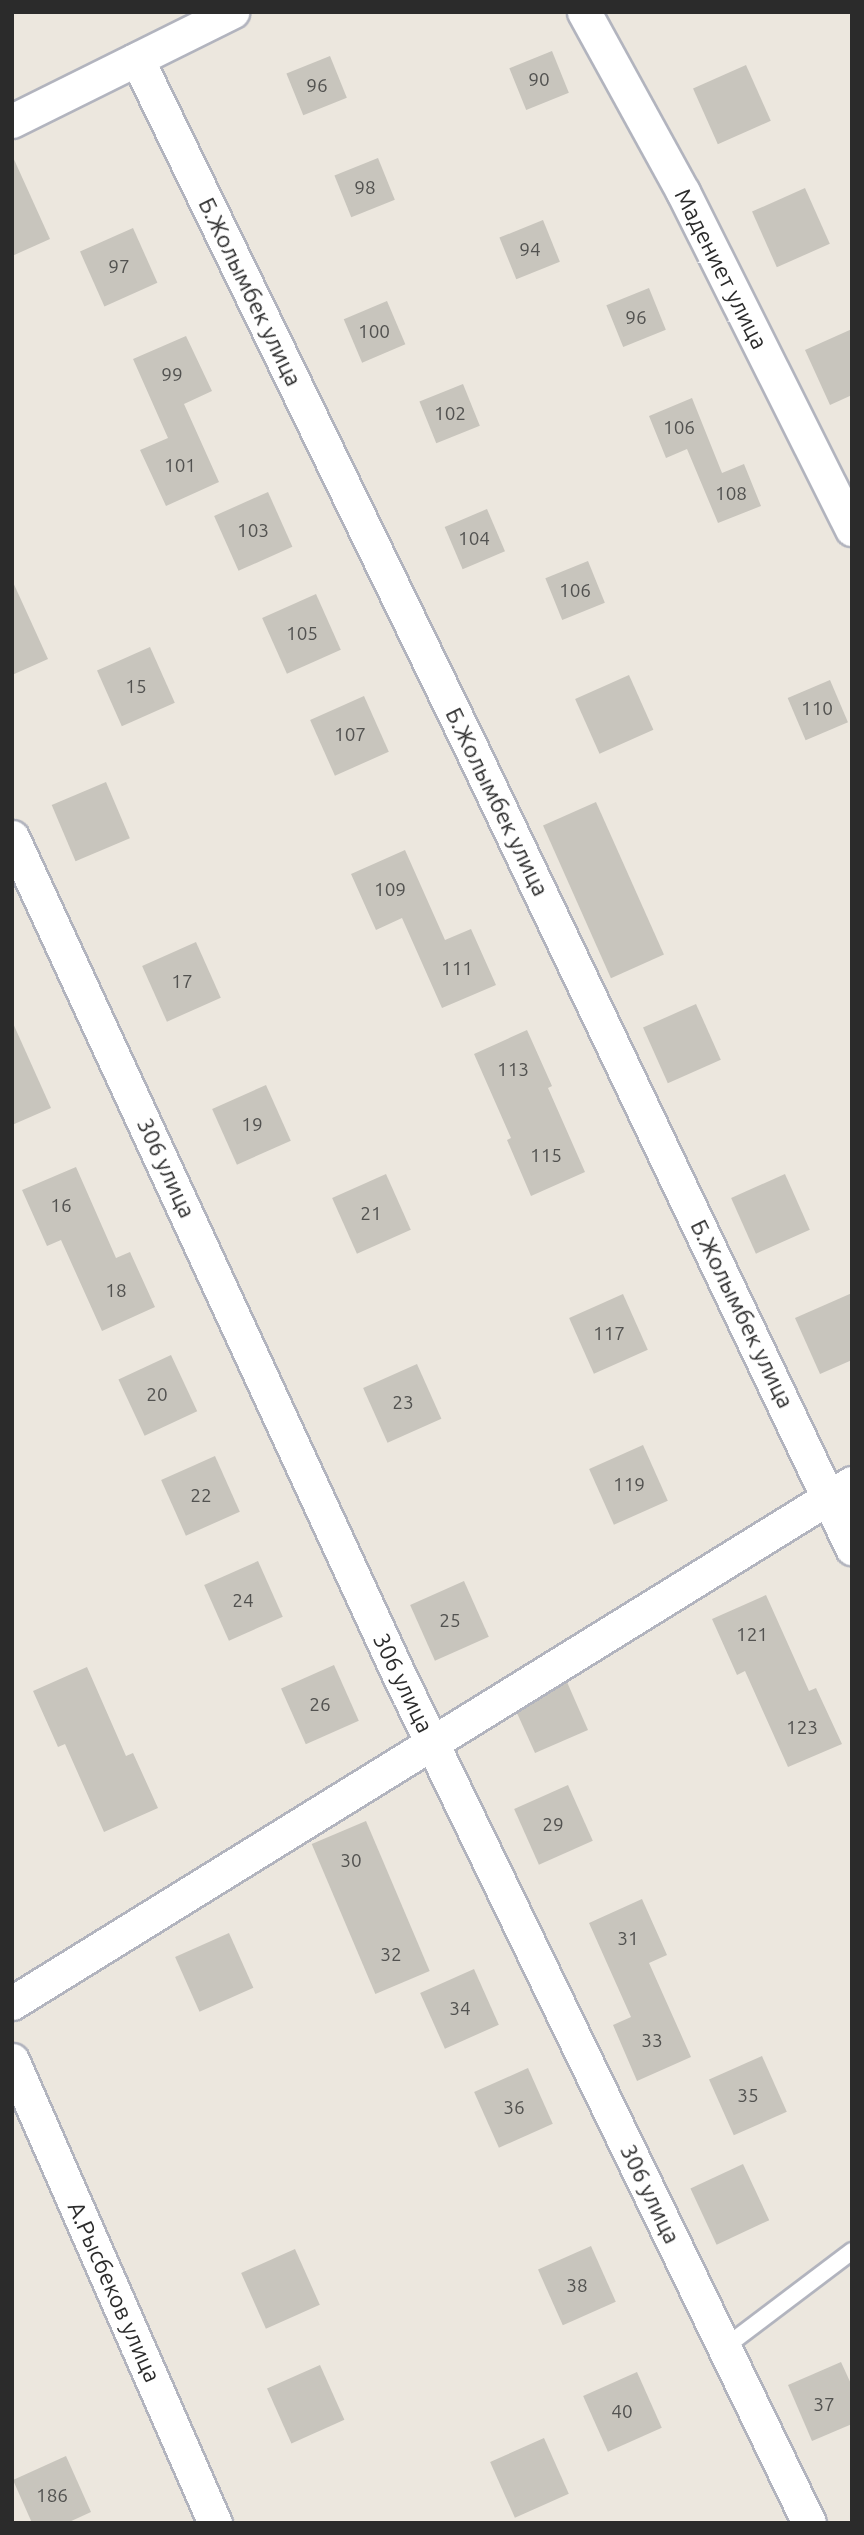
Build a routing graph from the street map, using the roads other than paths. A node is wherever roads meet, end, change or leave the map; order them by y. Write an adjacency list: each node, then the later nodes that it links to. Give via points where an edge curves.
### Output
1 (232, 12): 3 (street)
2 (584, 12): 5 (street, Мадениет улица, via 683,192)
3 (136, 60): 4 (street); 7 (street, Б.Жолымбек улица)
4 (12, 121)
5 (852, 529)
6 (12, 837): 9 (street, 306 улица)
7 (840, 1490): 8 (street, Б.Жолымбек улица); 9 (street)
8 (852, 1548)
9 (431, 1742): 10 (street); 13 (street, 306 улица)
10 (12, 2003)
11 (12, 2060): 14 (street, А.Рысбеков улица)
12 (852, 2250): 13 (lane)
13 (725, 2347): 15 (street, 306 улица)
14 (215, 2523)
15 (809, 2523)

